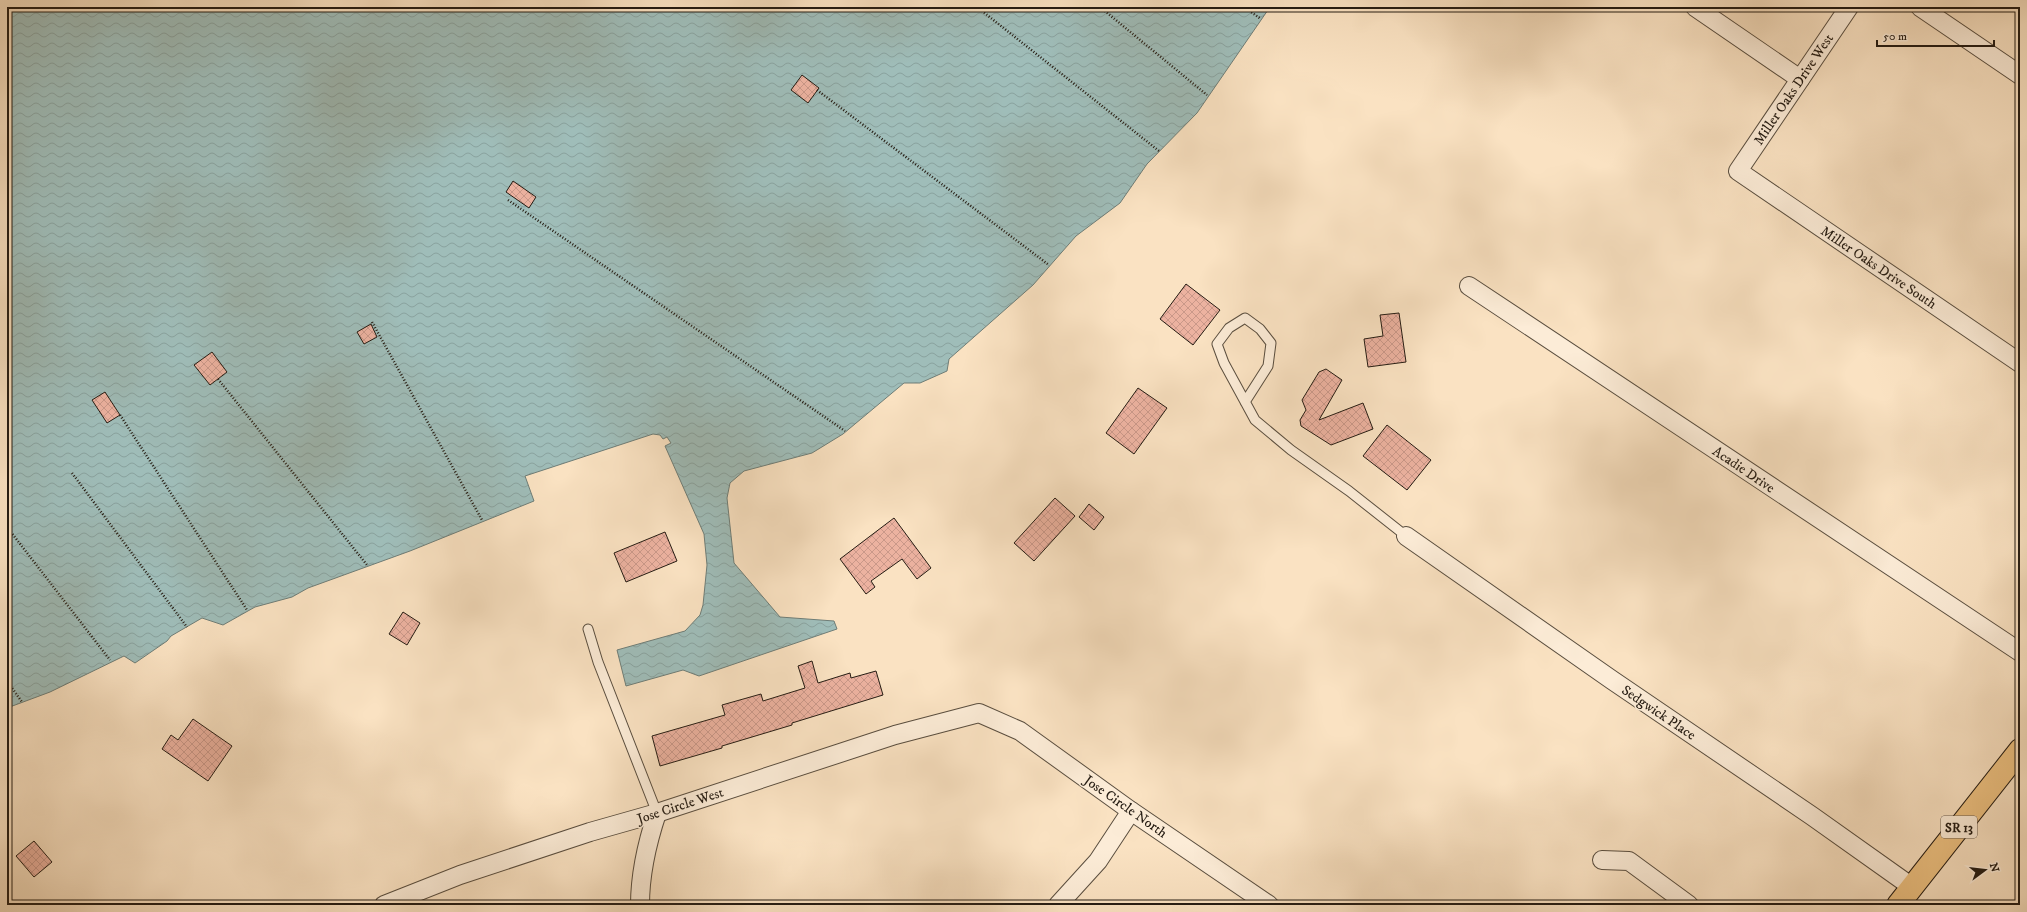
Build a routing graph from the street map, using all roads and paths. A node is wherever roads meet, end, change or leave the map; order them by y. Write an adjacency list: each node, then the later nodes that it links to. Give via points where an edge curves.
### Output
1 (977, 7): 12 (path)
2 (1100, 7): 11 (path)
3 (1244, 7): 7 (path)
4 (1695, 7): 9 (street)
5 (1849, 7): 9 (street, Miller Oaks Drive West)
6 (1920, 7): 8 (street)
7 (1261, 19)
8 (2020, 75)
9 (1800, 79): 13 (street, Miller Oaks Drive West)
10 (817, 90): 15 (path)
11 (1207, 95)
12 (1159, 151)
13 (1738, 171): 18 (street, Miller Oaks Drive South)
14 (508, 200): 22 (path)
15 (1049, 266)
16 (1469, 286): 31 (street, Acadie Drive)
17 (372, 322): 24 (path)
18 (2020, 363)
19 (218, 379): 27 (path)
20 (1245, 402): 20 (lane, via 1224,363 1218,344 1229,328 1245,318 1260,329 1271,343 1268,366); 26 (lane, via 1255,420 1291,450)
21 (120, 415): 28 (path)
22 (845, 431)
23 (72, 473): 29 (path)
24 (482, 520)
25 (7, 527): 32 (path)
26 (1406, 536): 40 (street, Sedgwick Place)
27 (367, 566)
28 (247, 610)
29 (187, 627)
30 (588, 630): 38 (lane)
31 (2020, 652)
32 (110, 660)
33 (7, 681): 34 (path)
34 (22, 702)
35 (979, 713): 37 (street, Jose Circle North, via 1020,731); 38 (street, Jose Circle West, via 895,735)
36 (2020, 750): 40 (main road, SR 13)
37 (1131, 811): 43 (street, via 1098,861); 44 (street, Jose Circle North)
38 (657, 813): 41 (street, Jose Circle West, via 460,875); 42 (street, via 647,845 641,878)
39 (1602, 860): 45 (street, via 1629,861)
40 (1912, 887): 46 (main road, SR 13)
41 (384, 905)
42 (640, 905)
43 (1058, 905)
44 (1269, 905)
45 (1689, 905)
46 (1898, 905)

